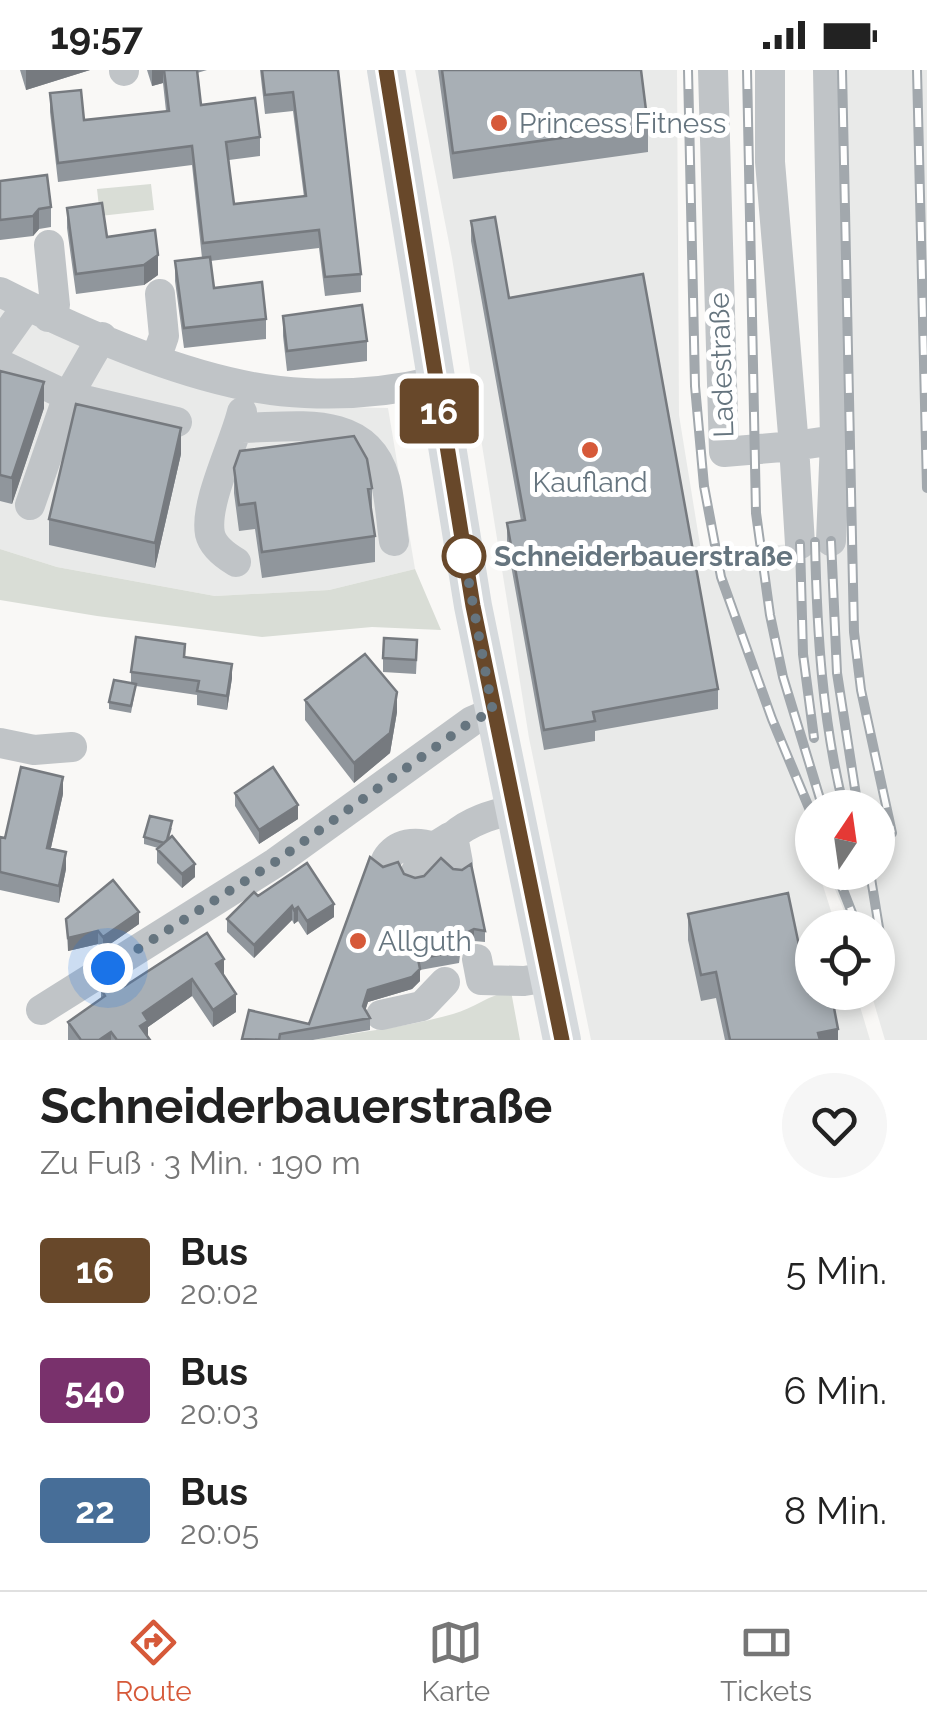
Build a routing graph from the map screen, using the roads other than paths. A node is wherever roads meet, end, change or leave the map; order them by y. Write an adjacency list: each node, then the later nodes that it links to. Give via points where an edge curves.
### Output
1 (386, 70): 12 (main road)
2 (713, 70): 19 (street, Ladestraße, via 724,452)
3 (770, 70): 19 (street, via 770,162)
4 (828, 70): 19 (street)
5 (49, 244): 7 (street, via 56,305)
6 (160, 294): 10 (street, via 164,336)
7 (25, 305): 8 (street); 9 (street)
8 (102, 337): 10 (street); 15 (street)
9 (0, 344)
10 (156, 359): 13 (street)
11 (0, 364): 15 (street)
12 (434, 381): 14 (street); 23 (main road)
13 (248, 385): 14 (street); 17 (street)
14 (328, 393): 18 (street)
15 (68, 396): 16 (street); 20 (street)
16 (176, 422)
17 (238, 428): 18 (street); 22 (street, via 211,510 210,536)
18 (324, 428): 21 (street, via 360,438 370,452 384,477)
19 (814, 443): 19 (street, via 815,542)
20 (30, 505)
21 (394, 541)
22 (236, 562)
23 (493, 712): 26 (main road); 29 (street, via 275,862)
24 (0, 743): 25 (street, via 34,750)
25 (72, 747)
26 (513, 810): 27 (street, via 473,822 440,854 423,843 401,846); 28 (main road)
27 (386, 860)
28 (548, 977): 30 (street, via 524,981 459,972 422,1006); 31 (main road)
29 (41, 1010)
30 (380, 1014)
31 (562, 1040)

